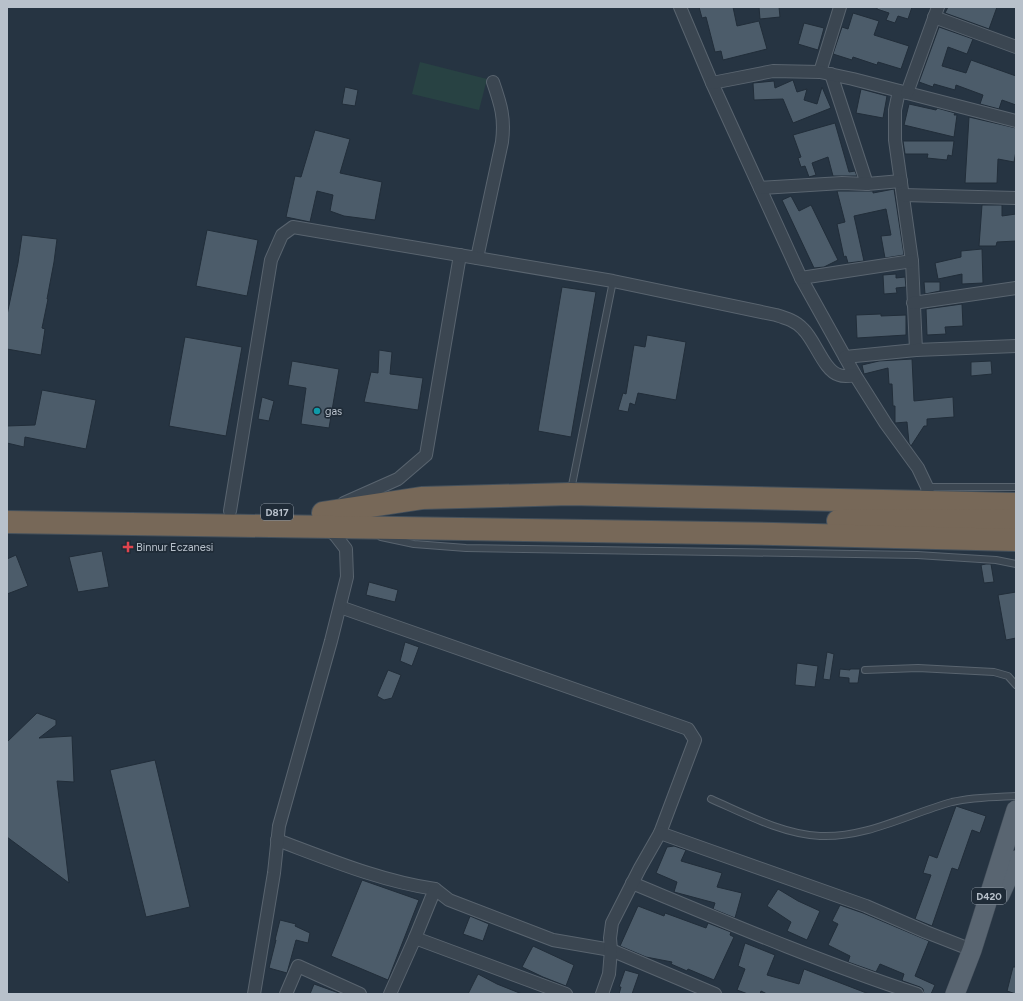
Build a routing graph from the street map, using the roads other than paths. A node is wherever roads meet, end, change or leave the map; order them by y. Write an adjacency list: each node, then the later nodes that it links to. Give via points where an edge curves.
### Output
1 (680, 7): 7 (street)
2 (840, 7): 5 (street)
3 (936, 12): 4 (street); 8 (street)
4 (1016, 47)
5 (825, 73): 7 (street, via 772,71); 8 (street); 11 (street)
6 (493, 82): 16 (street, via 501,105 504,127)
7 (712, 83): 12 (street)
8 (903, 92): 9 (street); 10 (street, via 895,110 894,125)
9 (1016, 121)
10 (901, 181): 11 (street); 13 (street)
11 (867, 184): 12 (street)
12 (760, 188): 18 (street)
13 (903, 195): 14 (street); 17 (street)
14 (1016, 196)
15 (460, 255): 16 (street); 31 (street, via 293,228 282,235 271,260); 32 (street, via 426,455 398,479)
16 (477, 258): 19 (street)
17 (912, 261): 18 (street); 21 (street)
18 (801, 278): 24 (street)
19 (613, 281): 25 (street, via 788,319 804,330 834,373); 27 (lane)
20 (1016, 288): 21 (street)
21 (914, 303): 23 (street)
22 (1016, 346): 23 (street)
23 (916, 350): 24 (street)
24 (845, 357): 25 (street)
25 (855, 375): 28 (street, via 918,468)
26 (1016, 487): 28 (lane)
27 (570, 494): 28 (highway); 32 (highway, via 422,498)
28 (928, 495): 29 (highway)
29 (1016, 504)
30 (7, 508): 31 (highway, D817)
31 (230, 511): 32 (highway, D817)
32 (324, 520): 34 (highway, D817); 35 (highway, D817); 36 (lane); 40 (street, via 346,549 347,578)
33 (1016, 520): 35 (highway)
34 (7, 522)
35 (547, 524): 38 (highway, via 766,534)
36 (363, 534)
37 (378, 537): 39 (lane, via 414,544 466,548 917,555 996,560)
38 (1016, 540)
39 (1016, 564)
40 (340, 606): 46 (street, via 688,729 695,740); 47 (street)
41 (865, 670): 42 (lane, via 918,668 994,672 1008,676)
42 (1016, 684)
43 (1016, 796): 44 (lane, via 954,802 884,826 840,836 799,833)
44 (711, 800)
45 (1016, 810): 53 (main road, D420)
46 (660, 834): 49 (street); 53 (street, via 866,906)
47 (277, 840): 50 (street, via 352,868); 55 (street)
48 (1016, 860): 54 (main road, D420)
49 (632, 884): 52 (street, via 612,923); 62 (street, via 798,952)
50 (435, 889): 51 (street); 52 (street, via 449,900 553,940)
51 (415, 938): 58 (street); 59 (street)
52 (612, 950): 60 (street, via 609,974); 61 (street)
53 (972, 950): 54 (main road, D420)
54 (958, 988)
55 (254, 994)
56 (286, 994): 57 (street, via 298,966)
57 (360, 994)
58 (390, 994)
59 (566, 994)
60 (602, 994)
61 (715, 994)
62 (917, 994)

